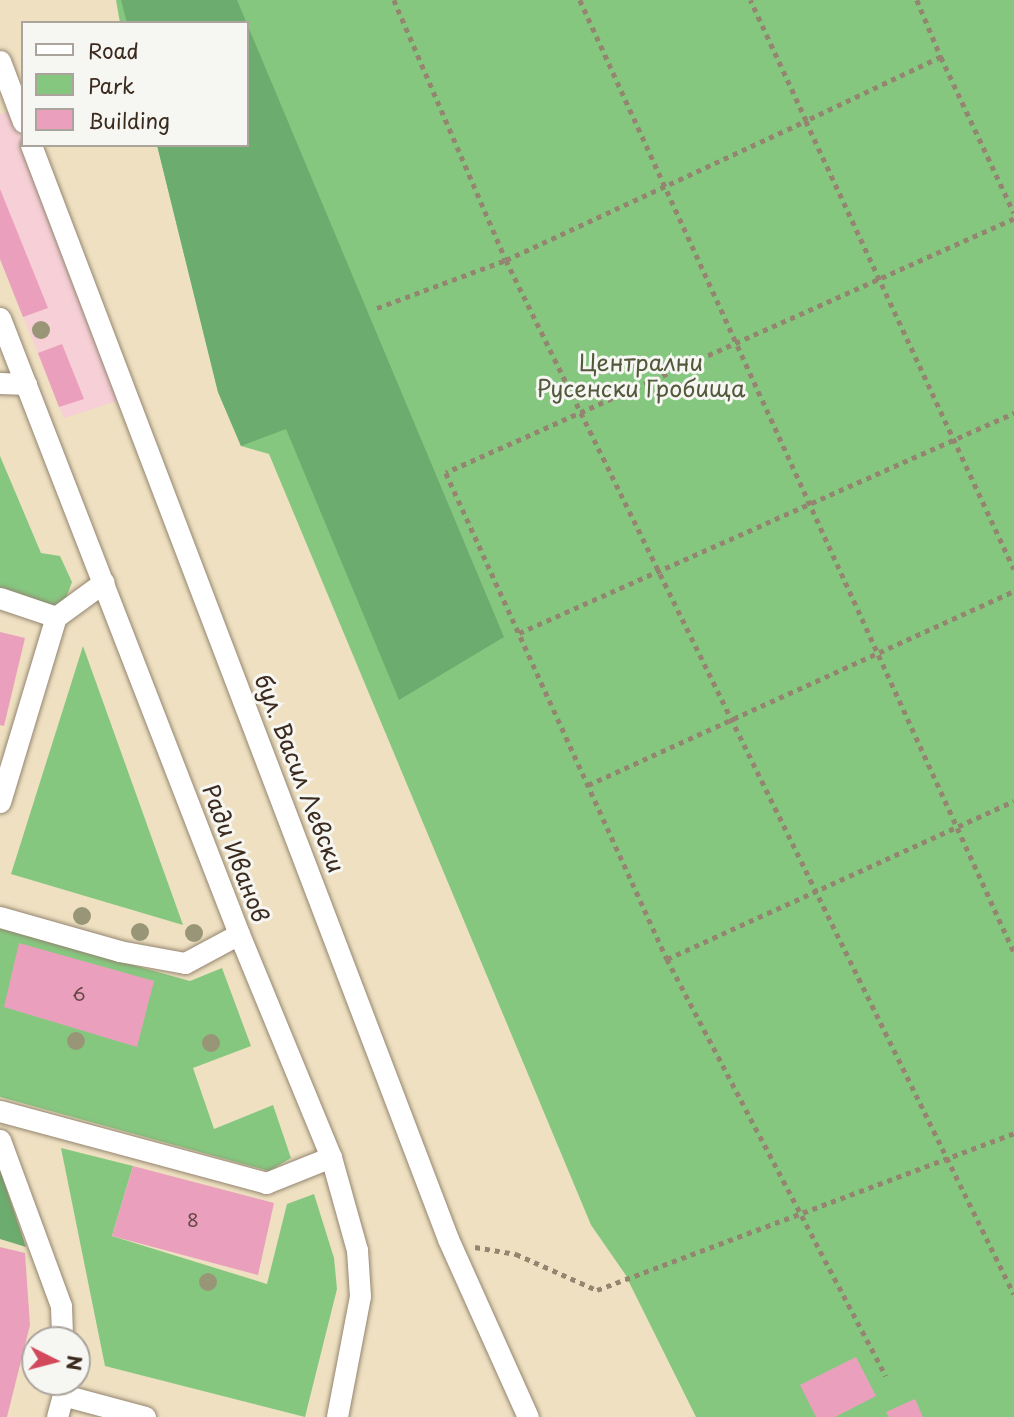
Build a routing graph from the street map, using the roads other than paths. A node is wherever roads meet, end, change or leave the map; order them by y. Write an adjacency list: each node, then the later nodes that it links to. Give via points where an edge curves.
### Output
1 (0, 61): 2 (street)
2 (21, 117)
3 (32, 147): 22 (street, бул. Васил Левски, via 448,1239)
4 (0, 318): 6 (street, Ради Иванов)
5 (0, 383): 6 (street)
6 (26, 384): 7 (street, Ради Иванов)
7 (104, 582): 9 (street); 12 (street, Ради Иванов)
8 (0, 598): 9 (street)
9 (55, 617): 10 (street)
10 (0, 802)
11 (0, 917): 12 (street, via 119,951 185,963)
12 (239, 934): 15 (street, Ради Иванов)
13 (0, 1111): 15 (street, via 266,1183)
14 (0, 1140): 16 (street, via 61,1306)
15 (331, 1157): 21 (street, Ради Иванов, via 356,1250 360,1296)
16 (62, 1326)
17 (62, 1396): 19 (street)
18 (84, 1396): 20 (street)
19 (57, 1417)
20 (145, 1417)
21 (337, 1417)
22 (528, 1417)

